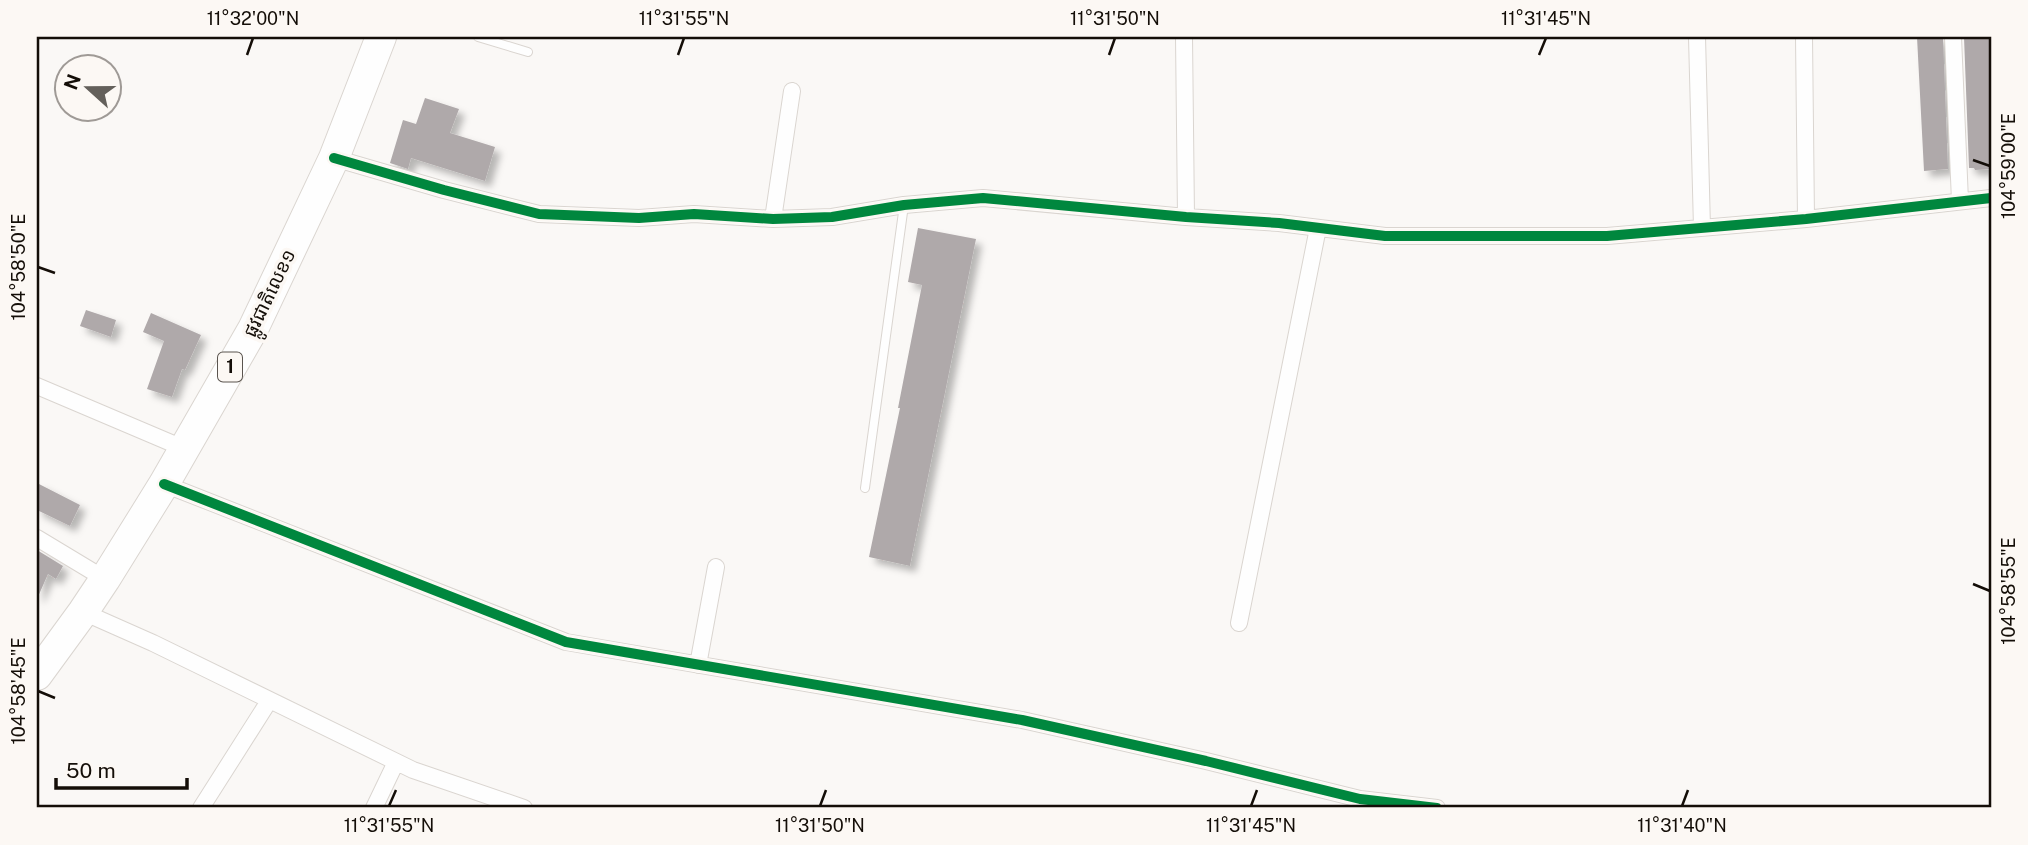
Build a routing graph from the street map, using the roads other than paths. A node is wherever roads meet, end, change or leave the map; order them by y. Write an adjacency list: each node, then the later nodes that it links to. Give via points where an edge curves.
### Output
1 (381, 37): 9 (highway, ផ្លូវជាតិលេខ១ / 1)
2 (478, 37): 7 (lane)
3 (1184, 37): 13 (street)
4 (1697, 37): 17 (street)
5 (1804, 37): 15 (street)
6 (1953, 37): 11 (street)
7 (528, 52)
8 (792, 91): 14 (street)
9 (334, 158): 14 (street, via 539,214); 19 (highway, ផ្លូវជាតិលេខ១ / 1, via 253,328)
10 (1991, 198): 11 (street)
11 (1960, 201): 15 (street)
12 (904, 205): 13 (street, via 983,198); 14 (street, via 832,217); 21 (lane)
13 (1186, 218): 16 (street)
14 (773, 219)
15 (1806, 219): 17 (street)
16 (1318, 228): 17 (street, via 1385,236 1607,236); 26 (street)
17 (1702, 228)
18 (37, 386): 19 (street)
19 (183, 448): 20 (highway, ផ្លូវជាតិលេខ១ / 1)
20 (164, 484): 24 (highway, ផ្លូវជាតិលេខ១ / 1); 27 (street, via 566,642)
21 (864, 488)
22 (37, 538): 24 (street)
23 (716, 567): 27 (street)
24 (105, 579): 25 (highway, ផ្លូវជាតិលេខ១ / 1)
25 (83, 612): 28 (highway, ផ្លូវជាតិលេខ១ / 1); 29 (street)
26 (1239, 623)
27 (698, 665): 34 (street, via 1022,720 1360,799)
28 (37, 675)
29 (269, 701): 30 (street); 31 (street)
30 (396, 762): 32 (street); 33 (street)
31 (201, 808)
32 (374, 808)
33 (524, 808)
34 (1437, 808)

